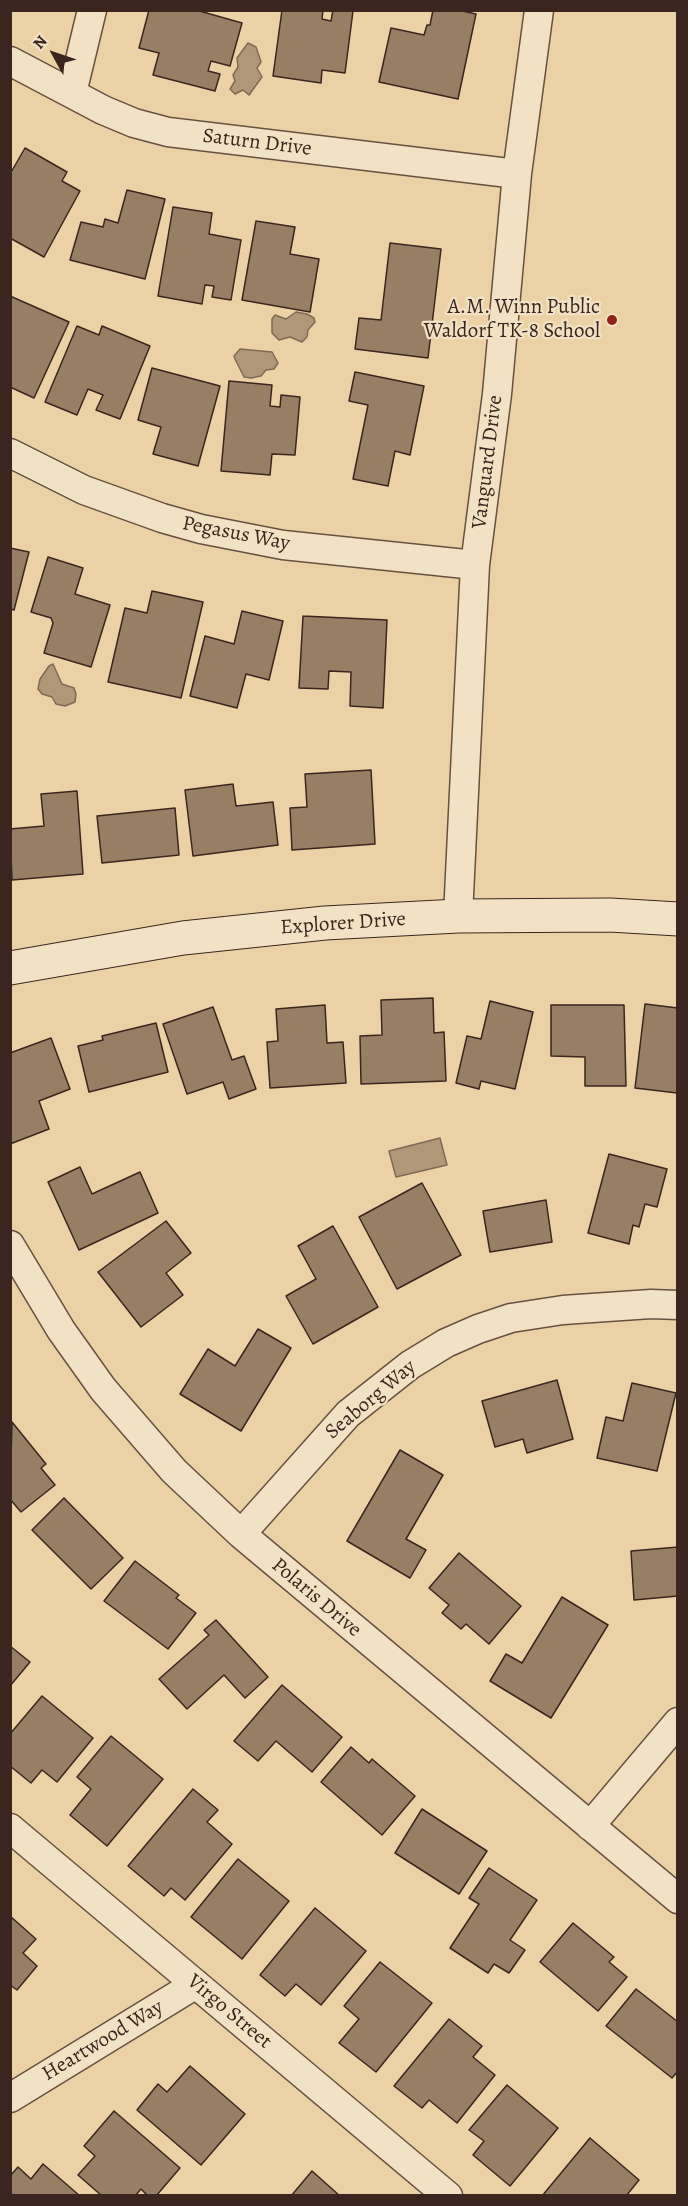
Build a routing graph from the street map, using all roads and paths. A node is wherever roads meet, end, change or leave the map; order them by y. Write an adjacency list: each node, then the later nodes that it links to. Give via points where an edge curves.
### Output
1 (92, 10): 4 (street)
2 (539, 10): 5 (street, Vanguard Drive)
3 (10, 61): 4 (street, Saturn Drive)
4 (72, 93): 5 (street, Saturn Drive, via 134,123 168,132)
5 (517, 174): 7 (street, Vanguard Drive, via 497,394)
6 (10, 453): 7 (street, Pegasus Way, via 84,490 201,529 283,545)
7 (475, 565): 8 (street, Vanguard Drive)
8 (458, 916): 9 (street, Explorer Drive, via 610,915); 10 (street, Explorer Drive, via 325,923 183,938)
9 (678, 919)
10 (10, 968)
11 (10, 1245): 13 (street, Polaris Drive, via 61,1330 103,1389 174,1471)
12 (678, 1305): 13 (street, Seaborg Way, via 563,1310 511,1318 446,1343 410,1365 348,1414)
13 (241, 1534): 15 (street, Polaris Drive)
14 (678, 1722): 15 (street)
15 (590, 1826): 17 (street, Polaris Drive)
16 (10, 1828): 18 (street, Virgo Street)
17 (678, 1899)
18 (196, 1984): 19 (street, Heartwood Way); 20 (street, Virgo Street)
19 (10, 2098)
20 (448, 2196)

